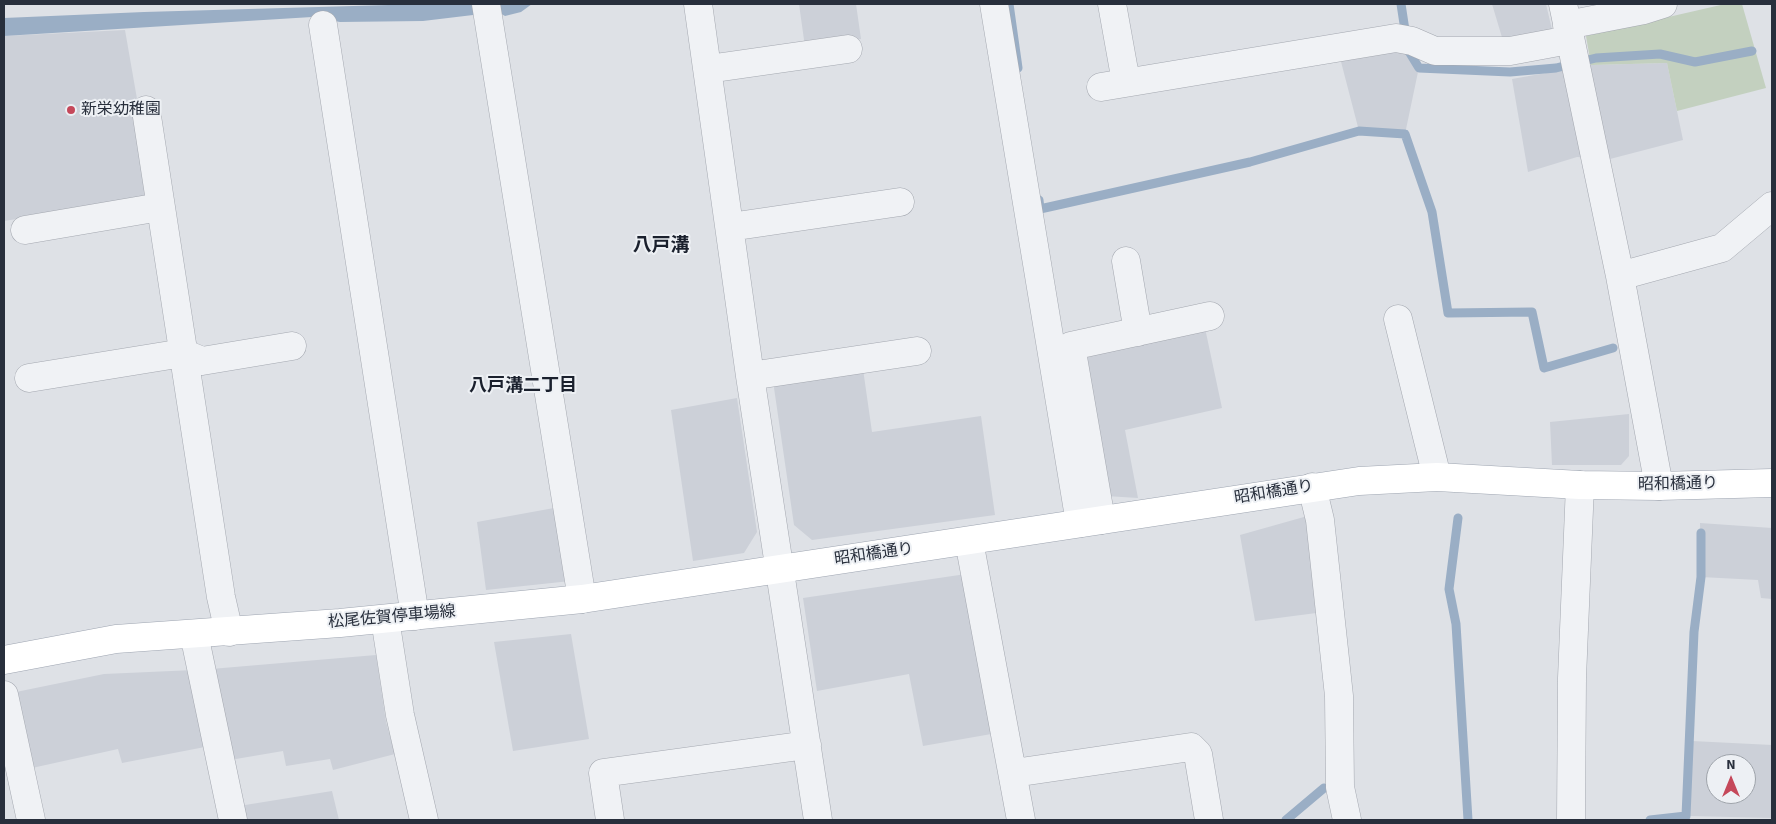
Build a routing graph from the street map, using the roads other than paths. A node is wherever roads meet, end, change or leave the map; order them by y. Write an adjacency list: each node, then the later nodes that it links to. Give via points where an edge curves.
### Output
1 (698, 4): 9 (street)
2 (994, 4): 31 (street)
3 (1112, 4): 7 (street, via 1113,85 1404,39 1435,51 1510,51)
4 (1663, 4): 7 (street)
5 (488, 14): 34 (street)
6 (323, 25): 35 (street)
7 (1570, 40): 17 (street)
8 (848, 49): 9 (street)
9 (708, 69): 14 (street)
10 (146, 110): 13 (street)
11 (900, 202): 14 (street)
12 (1772, 206): 17 (street, via 1722,248)
13 (160, 207): 15 (street); 23 (street)
14 (730, 227): 24 (street)
15 (25, 230)
16 (1126, 261): 20 (street)
17 (1620, 276): 29 (street)
18 (1210, 316): 20 (street)
19 (1398, 319): 26 (street)
20 (1138, 332): 31 (street, via 1070,346)
21 (292, 346): 23 (street, via 202,362)
22 (917, 351): 24 (street)
23 (183, 353): 25 (street); 37 (street)
24 (750, 376): 33 (street)
25 (29, 378)
26 (1437, 477): 28 (main road, 昭和橋通り); 30 (main road, 昭和橋通り, via 1359,480)
27 (1772, 482): 29 (main road, 昭和橋通り)
28 (1580, 485): 29 (main road, 昭和橋通り); 51 (street, via 1572,678)
29 (1659, 486)
30 (1312, 487): 31 (main road, 昭和橋通り); 50 (street, via 1320,520 1339,696 1340,787)
31 (1090, 522): 32 (main road, 昭和橋通り)
32 (969, 541): 33 (main road, 昭和橋通り); 42 (street)
33 (781, 568): 34 (main road, 松尾佐賀停車場線); 41 (street)
34 (582, 599): 35 (main road, 松尾佐賀停車場線)
35 (415, 616): 36 (main road, 松尾佐賀停車場線)
36 (385, 619): 37 (main road, 松尾佐賀停車場線); 45 (street, via 400,715)
37 (228, 632): 38 (main road, 松尾佐賀停車場線)
38 (194, 634): 39 (main road, 松尾佐賀停車場線, via 116,638); 44 (street)
39 (4, 660)
40 (4, 695): 43 (street)
41 (807, 745): 46 (street, via 603,773); 47 (street)
42 (1014, 773): 48 (street); 49 (street, via 1190,747 1198,754)
43 (31, 820)
44 (233, 820)
45 (424, 820)
46 (610, 820)
47 (818, 820)
48 (1021, 820)
49 (1209, 820)
50 (1347, 820)
51 (1571, 820)

